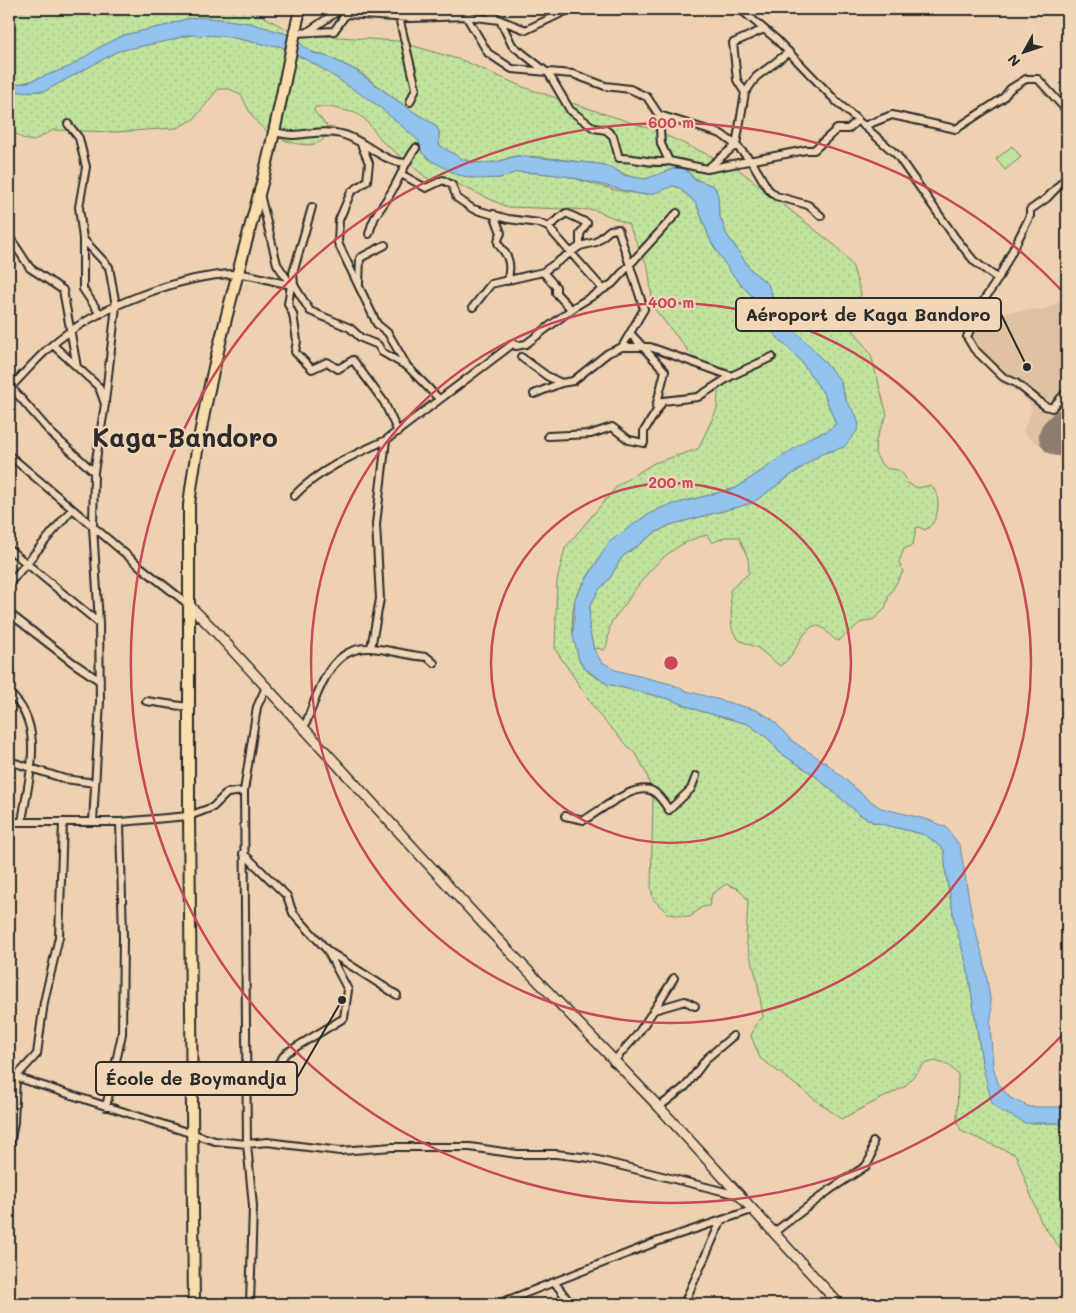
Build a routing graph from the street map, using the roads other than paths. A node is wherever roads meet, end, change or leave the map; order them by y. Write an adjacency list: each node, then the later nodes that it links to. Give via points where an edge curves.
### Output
1 (300, 9): 12 (main road)
2 (396, 9): 8 (street)
3 (486, 9): 9 (street)
4 (570, 9): 9 (street, via 526,30)
5 (740, 9): 10 (street)
6 (344, 10): 8 (street); 11 (street); 11 (street, via 334,30)
7 (466, 16): 8 (street); 9 (street); 14 (street, via 488,53 519,70)
8 (399, 18): 16 (street, via 416,88)
9 (500, 20): 14 (street, via 512,46)
10 (764, 29): 13 (street); 15 (street, via 733,43 737,80)
11 (308, 32): 12 (street)
12 (294, 33): 22 (main road)
13 (789, 52): 15 (street, via 756,77); 19 (street)
14 (549, 74): 18 (street, via 573,74 605,86 630,89 647,97); 26 (street, via 570,110 594,128 606,130 613,136 619,158 659,163)
15 (745, 93): 24 (street)
16 (410, 102)
17 (1067, 111): 21 (street, via 1038,79 1026,79 956,129 892,115)
18 (659, 116): 24 (street, via 721,134); 26 (street, via 661,144)
19 (858, 120): 21 (street); 27 (street, via 848,130 837,130 814,150)
20 (68, 124): 40 (street, via 79,138 86,167 79,207)
21 (864, 126): 47 (street, via 897,154 974,261)
22 (274, 132): 23 (street, via 342,134); 32 (main road)
23 (361, 144): 28 (street); 50 (street, via 369,163 367,181 352,192 339,220 338,243)
24 (736, 145): 27 (street); 29 (street)
25 (416, 148): 28 (street)
26 (668, 161): 29 (street)
27 (752, 162): 29 (street); 36 (street, via 776,196 808,206)
28 (405, 163): 30 (street)
29 (707, 169)
30 (401, 174): 35 (street, via 426,188 443,180 452,185 458,198 474,209); 38 (street, via 372,220)
31 (1067, 177): 47 (street, via 1030,210 1030,216)
32 (260, 190): 46 (main road); 49 (street, via 277,264)
33 (312, 207): 49 (street)
34 (677, 213): 44 (street)
35 (494, 214): 37 (street); 48 (street, via 501,233 498,246 506,254 510,269)
36 (821, 216)
37 (548, 227): 42 (street, via 566,213 587,223 580,234); 43 (street)
38 (369, 234)
39 (9, 236): 57 (street, via 30,268 63,290)
40 (83, 239): 52 (street, via 109,267); 55 (street, via 83,289)
41 (384, 245): 50 (street, via 360,258)
42 (580, 246): 43 (street); 44 (street, via 596,242 610,230 618,228)
43 (570, 254): 45 (street); 51 (street)
44 (630, 262): 51 (street, via 612,284); 56 (street, via 644,310)
45 (543, 272): 48 (street); 54 (street)
46 (237, 274): 49 (street); 52 (street, via 200,278 133,297); 84 (main road, via 194,468 189,506)
47 (998, 279): 68 (street, via 980,306 967,336 974,349 1003,377 1032,393 1045,406 1052,408)
48 (507, 281): 53 (street, via 491,284)
49 (292, 285): 64 (street, via 310,311 350,328); 73 (street, via 288,304 297,341 295,352 312,369 327,362 338,369 353,360 384,402)
50 (359, 287): 64 (street, via 377,324 388,332)
51 (602, 288): 54 (street)
52 (116, 306): 55 (street); 71 (street)
53 (473, 307)
54 (571, 309): 70 (street, via 526,344 515,345)
55 (100, 314): 57 (street)
56 (630, 333): 59 (street); 60 (street)
57 (69, 334): 58 (street); 63 (street)
58 (52, 345): 63 (street); 67 (street)
59 (622, 347): 60 (street); 66 (street, via 608,353 573,381)
60 (643, 347): 65 (street); 72 (street, via 665,371)
61 (521, 357): 66 (street)
62 (772, 357): 65 (street)
63 (77, 367): 71 (street, via 99,388)
64 (408, 367): 70 (street)
65 (731, 376): 72 (street, via 698,397 663,401)
66 (560, 382): 69 (street)
67 (10, 388): 77 (street, via 51,433)
68 (1067, 391)
69 (534, 394)
70 (439, 399): 73 (street)
71 (105, 404): 77 (street)
72 (655, 413): 74 (street, via 644,431 644,443 629,440 612,427 591,434)
73 (398, 432): 75 (street)
74 (548, 436)
75 (386, 440): 78 (street, via 347,460); 87 (street, via 376,524 380,599)
76 (9, 455): 79 (street)
77 (94, 472): 80 (street)
78 (294, 496)
79 (72, 509): 80 (street); 82 (street)
80 (93, 527): 84 (street); 86 (street)
81 (9, 549): 82 (street)
82 (26, 563): 83 (street); 86 (street)
83 (9, 584)
84 (188, 604): 90 (street); 93 (main road)
85 (9, 613): 89 (street)
86 (99, 623): 89 (street)
87 (371, 648): 88 (street, via 428,657); 94 (street, via 356,649 335,661 326,674)
88 (434, 663)
89 (100, 681): 98 (street)
90 (266, 687): 94 (street); 99 (street, via 257,707)
91 (9, 693): 96 (street, via 30,722 34,741)
92 (146, 701): 93 (street)
93 (188, 707): 100 (main road)
94 (304, 728): 114 (street)
95 (9, 761): 96 (street)
96 (30, 768): 98 (street); 103 (street)
97 (696, 776): 101 (street, via 691,789 670,810 654,792 644,789 611,801 584,820)
98 (95, 783): 105 (street)
99 (244, 791): 100 (street, via 227,793 212,807); 107 (street)
100 (189, 816): 106 (street); 120 (main road)
101 (564, 816)
102 (9, 822): 103 (street)
103 (22, 822): 104 (street)
104 (63, 822): 105 (street); 116 (street, via 59,937 44,1002 42,1031 37,1054)
105 (93, 822): 106 (street)
106 (120, 822): 118 (street, via 122,1034)
107 (243, 853): 108 (street, via 287,896 293,913); 117 (street)
108 (328, 951): 110 (street); 117 (street, via 348,990 344,1018 286,1053 276,1066)
109 (674, 978): 112 (street)
110 (398, 995)
111 (695, 1006): 112 (street, via 685,1001)
112 (654, 1010): 114 (street)
113 (733, 1036): 119 (street, via 707,1058 686,1086)
114 (613, 1062): 119 (street)
115 (9, 1074): 116 (street)
116 (16, 1077): 118 (street); 123 (street)
117 (247, 1084): 122 (street)
118 (106, 1107): 120 (street)
119 (659, 1107): 124 (street)
120 (192, 1135): 122 (street); 129 (main road)
121 (873, 1142): 127 (street, via 866,1166)
122 (247, 1144): 124 (street, via 266,1142 340,1151 460,1147 492,1148 517,1154 556,1154 590,1158); 130 (street, via 253,1206)
123 (9, 1150)
124 (738, 1195): 125 (street)
125 (752, 1210): 126 (street); 127 (street)
126 (721, 1221): 128 (street, via 659,1241); 133 (street, via 686,1299)
127 (773, 1233): 134 (street)
128 (555, 1282): 131 (street); 132 (street)
129 (194, 1304)
130 (250, 1304)
131 (498, 1304)
132 (571, 1304)
133 (689, 1304)
134 (839, 1304)

